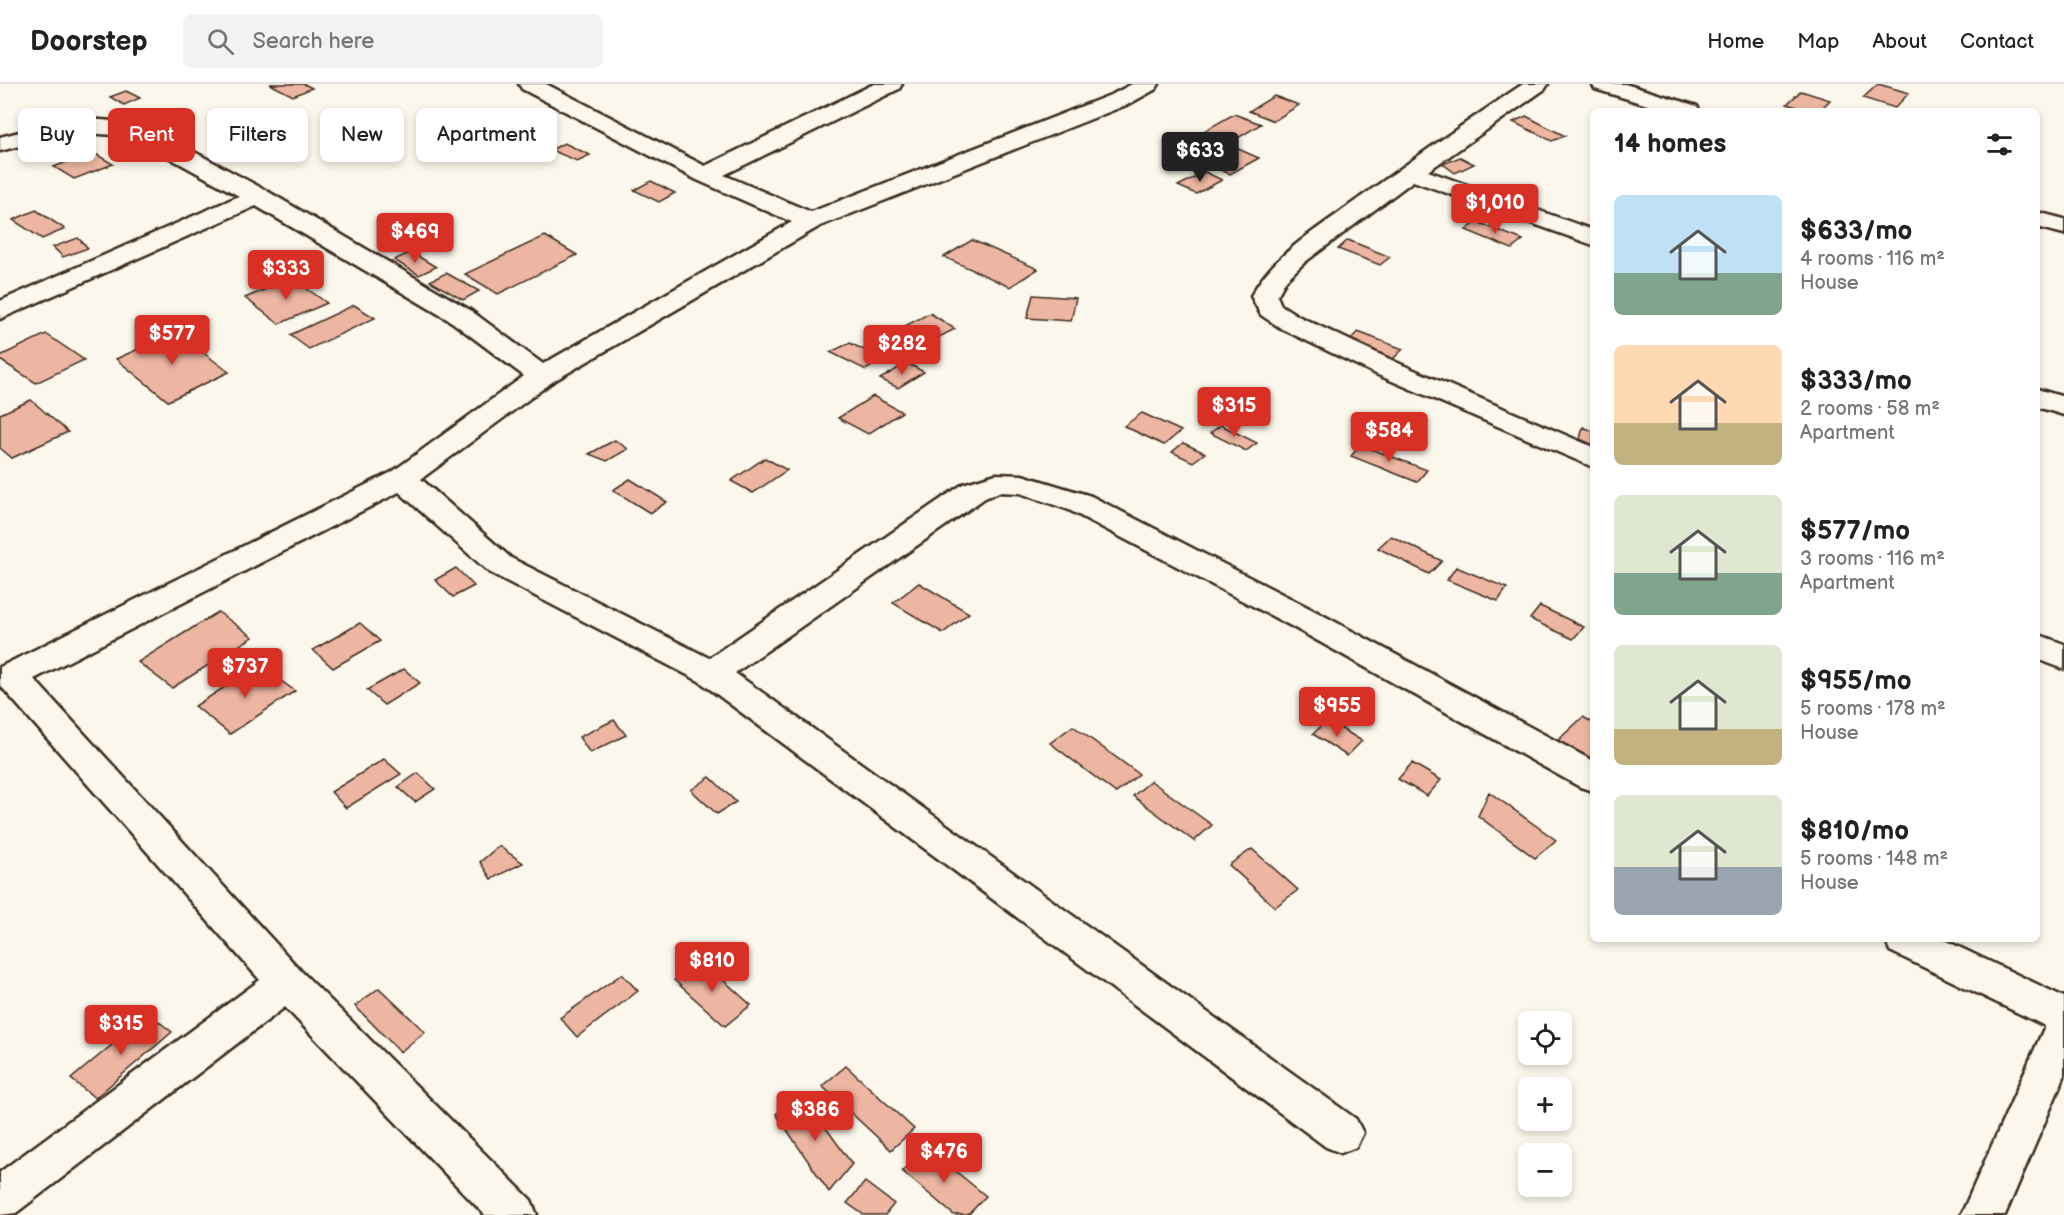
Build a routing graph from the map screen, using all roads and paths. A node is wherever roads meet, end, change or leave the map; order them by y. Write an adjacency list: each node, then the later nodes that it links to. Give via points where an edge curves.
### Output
1 (531, 84): 9 (street)
2 (891, 84): 9 (street)
3 (1148, 84): 12 (street, via 1120,99)
4 (1537, 84): 8 (street)
5 (1603, 84): 6 (street)
6 (1679, 108)
7 (0, 144): 10 (street, via 74,125 132,131)
8 (1409, 172): 14 (street); 19 (street, via 1292,261 1269,285 1264,296 1270,309 1322,338)
9 (705, 176): 12 (street)
10 (259, 196): 15 (street); 16 (street, via 461,316)
11 (2040, 220): 13 (street)
12 (811, 221): 16 (street)
13 (2064, 227)
14 (1590, 237)
15 (0, 311)
16 (542, 376): 20 (street)
17 (2040, 399): 18 (street)
18 (2064, 407)
19 (1590, 457)
20 (402, 479): 23 (street, via 500,565); 26 (street, via 12,676)
21 (2040, 647): 22 (street)
22 (2064, 657)
23 (711, 673): 24 (street, via 974,491 996,483 1022,484 1080,503 1304,619); 29 (street)
24 (1590, 775)
25 (1910, 942): 27 (street)
26 (287, 983): 30 (street); 31 (street)
27 (2064, 1016)
28 (2064, 1029): 32 (street)
29 (1341, 1133)
30 (0, 1198)
31 (515, 1215)
32 (1983, 1215)

